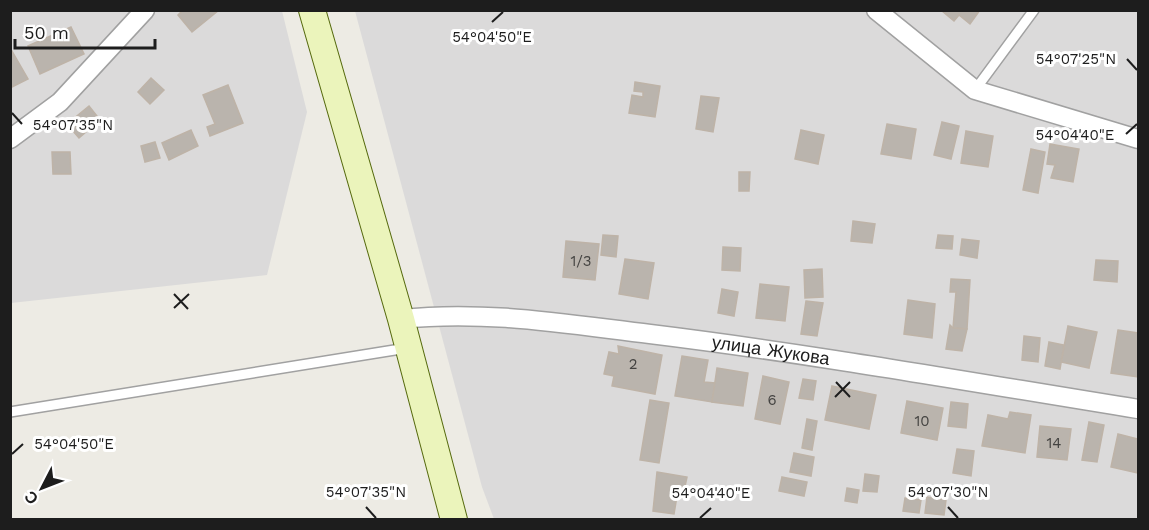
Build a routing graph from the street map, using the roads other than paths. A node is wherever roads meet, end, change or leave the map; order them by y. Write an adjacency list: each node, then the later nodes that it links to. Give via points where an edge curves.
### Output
1 (145, 10): 6 (street, via 60,102)
2 (312, 10): 8 (street)
3 (876, 10): 5 (street)
4 (1034, 10): 5 (lane)
5 (975, 90): 7 (street)
6 (10, 139)
7 (1138, 139)
8 (401, 319): 9 (street); 10 (street, улица Жукова, via 446,314 498,316 779,350)
9 (409, 348): 11 (lane); 12 (street)
10 (1138, 409)
11 (10, 412)
12 (454, 519)

